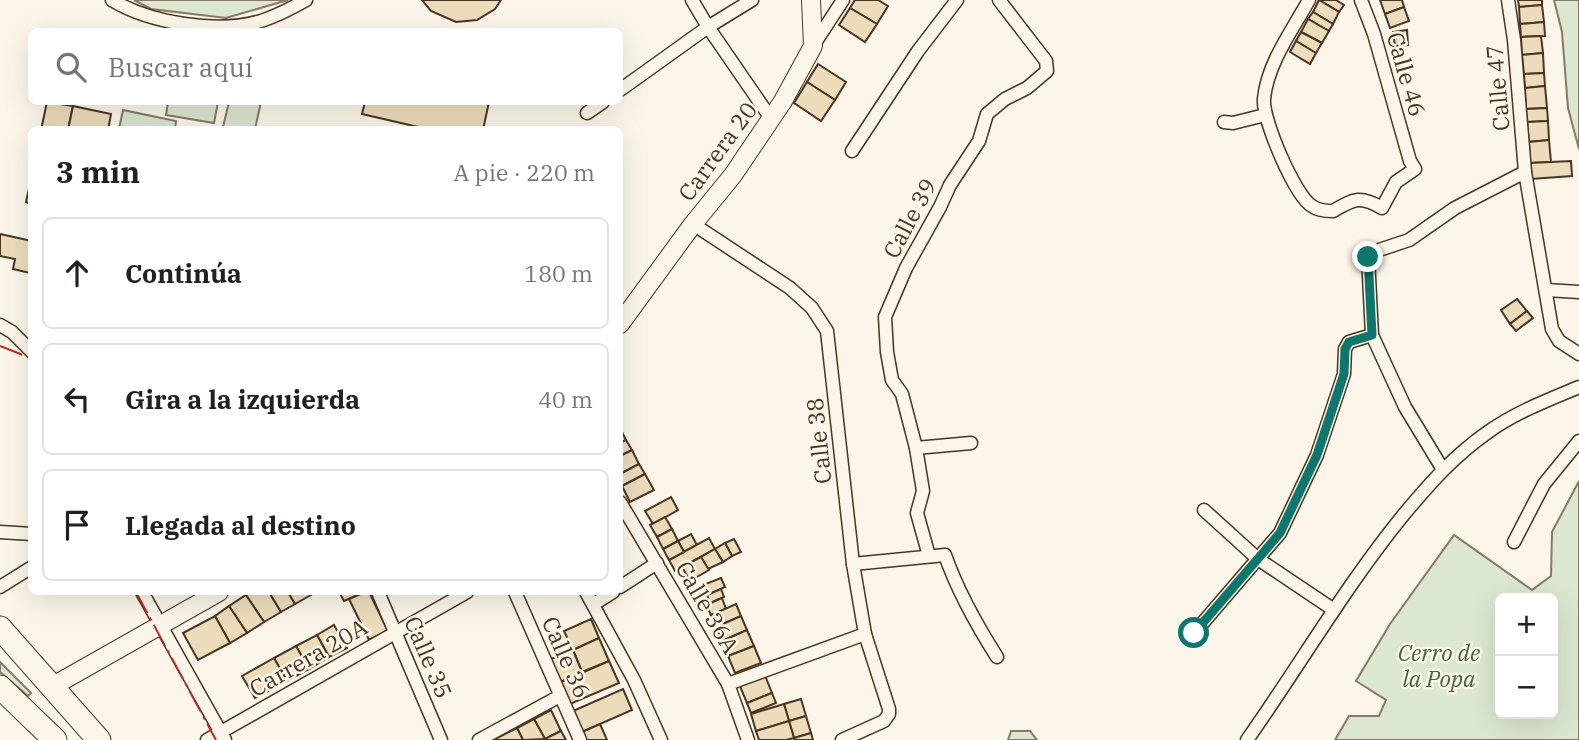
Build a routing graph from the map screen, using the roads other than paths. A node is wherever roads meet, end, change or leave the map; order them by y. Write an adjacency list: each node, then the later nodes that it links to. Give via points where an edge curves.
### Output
1 (112, 0): 2 (street, via 130,11 176,24 215,26 260,21)
2 (306, 0)
3 (692, 0): 12 (street)
4 (752, 0): 12 (street)
5 (811, 0): 13 (street)
6 (843, 0): 13 (street, Carrera 20)
7 (957, 0): 20 (street)
8 (999, 0): 33 (street, Calle 39, via 1046,61 1047,71 986,114 979,141 950,185 885,317 892,380 902,394)
9 (1309, 0): 17 (street, via 1268,81)
10 (1361, 0): 17 (street, Calle 46, via 1415,169 1396,182 1382,208 1365,199 1333,211 1312,206 1291,177)
11 (1508, 0): 21 (street, Calle 47)
12 (708, 27): 14 (street); 18 (street)
13 (813, 46): 18 (street, Carrera 20)
14 (623, 88)
15 (599, 105): 16 (street)
16 (587, 113)
17 (1265, 115): 19 (street)
18 (772, 120): 22 (street, Carrera 20)
19 (1224, 122)
20 (852, 151)
21 (1525, 172): 23 (street, Calle 47); 27 (street, via 1455,208 1409,240 1368,257)
22 (693, 224): 25 (street, Carrera 20); 43 (street, Calle 38, via 790,288 812,308 827,331)
23 (1546, 290): 24 (street); 29 (street, Calle 47, via 1552,329 1559,341)
24 (1579, 292)
25 (623, 320)
26 (0, 325): 28 (street)
27 (1372, 335): 34 (street, via 1405,407); 41 (street, via 1349,342 1345,349 1344,374 1317,455 1280,533)
28 (28, 348)
29 (1579, 354)
30 (1579, 387): 34 (street, via 1489,431)
31 (1579, 441): 39 (street, via 1544,484)
32 (971, 443): 33 (street)
33 (916, 448): 40 (street, via 923,491 917,513)
34 (1443, 468): 55 (street, via 1357,574)
35 (623, 507): 42 (street, Calle 36A)
36 (1204, 510): 41 (street)
37 (0, 532): 38 (street)
38 (28, 534)
39 (1514, 542)
40 (929, 556): 43 (street); 61 (street, via 945,555 953,579)
41 (1258, 559): 55 (street); 59 (street)
42 (657, 563): 45 (street); 62 (street, Calle 36A)
43 (853, 564): 60 (street, Calle 38)
44 (28, 570): 46 (street)
45 (623, 585)
46 (0, 586)
47 (144, 595): 56 (street)
48 (214, 595): 56 (street)
49 (379, 595): 58 (street, Calle 35)
50 (461, 595): 58 (street, Carrera 20A)
51 (516, 595): 65 (street, Calle 36)
52 (588, 595): 54 (street)
53 (608, 595): 54 (street)
54 (594, 604): 73 (street)
55 (1334, 610): 76 (street)
56 (161, 625): 63 (street); 66 (street)
57 (0, 628): 63 (highway)
58 (395, 631): 66 (street, Carrera 20A); 70 (street, Calle 35)
59 (1194, 633)
60 (865, 634): 62 (street); 75 (street, Calle 38, via 889,715)
61 (997, 657)
62 (728, 684): 74 (street, Calle 36A)
63 (53, 686): 68 (highway)
64 (0, 687): 67 (highway)
65 (560, 696): 71 (street); 72 (street, Calle 36)
66 (223, 736): 69 (street, Carrera 20A)
67 (55, 740)
68 (99, 740)
69 (207, 740)
70 (441, 740)
71 (479, 740)
72 (580, 740)
73 (661, 740)
74 (748, 740)
75 (842, 740)
76 (1247, 740)

